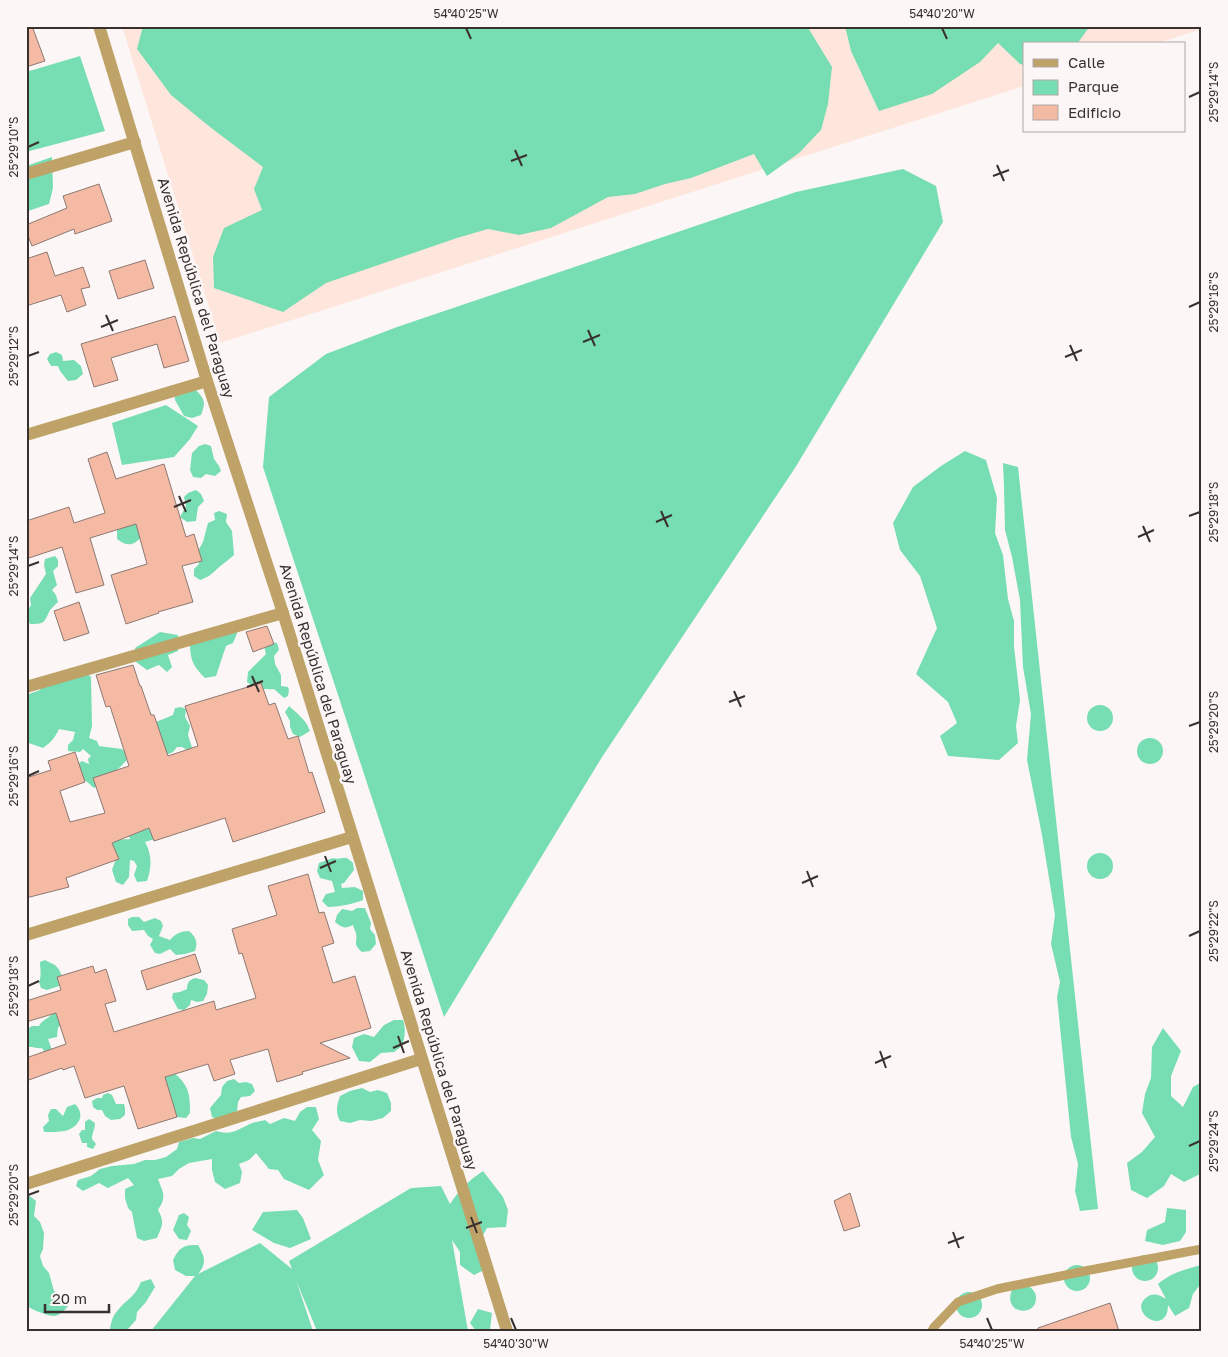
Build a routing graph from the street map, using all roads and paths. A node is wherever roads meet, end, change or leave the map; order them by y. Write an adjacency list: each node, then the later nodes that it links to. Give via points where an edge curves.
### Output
1 (99, 26): 2 (street, Avenida República del Paraguay)
2 (135, 142): 3 (street); 4 (street, Avenida República del Paraguay)
3 (26, 174)
4 (207, 381): 5 (street); 6 (street, Avenida República del Paraguay)
5 (26, 435)
6 (283, 613): 7 (street); 8 (street, Avenida República del Paraguay)
7 (26, 687)
8 (352, 837): 9 (street); 10 (street, Avenida República del Paraguay)
9 (26, 935)
10 (421, 1059): 11 (street); 13 (street, Avenida República del Paraguay)
11 (26, 1184)
12 (1202, 1249): 14 (lane, via 997,1289 958,1302)
13 (506, 1331)
14 (932, 1331)

